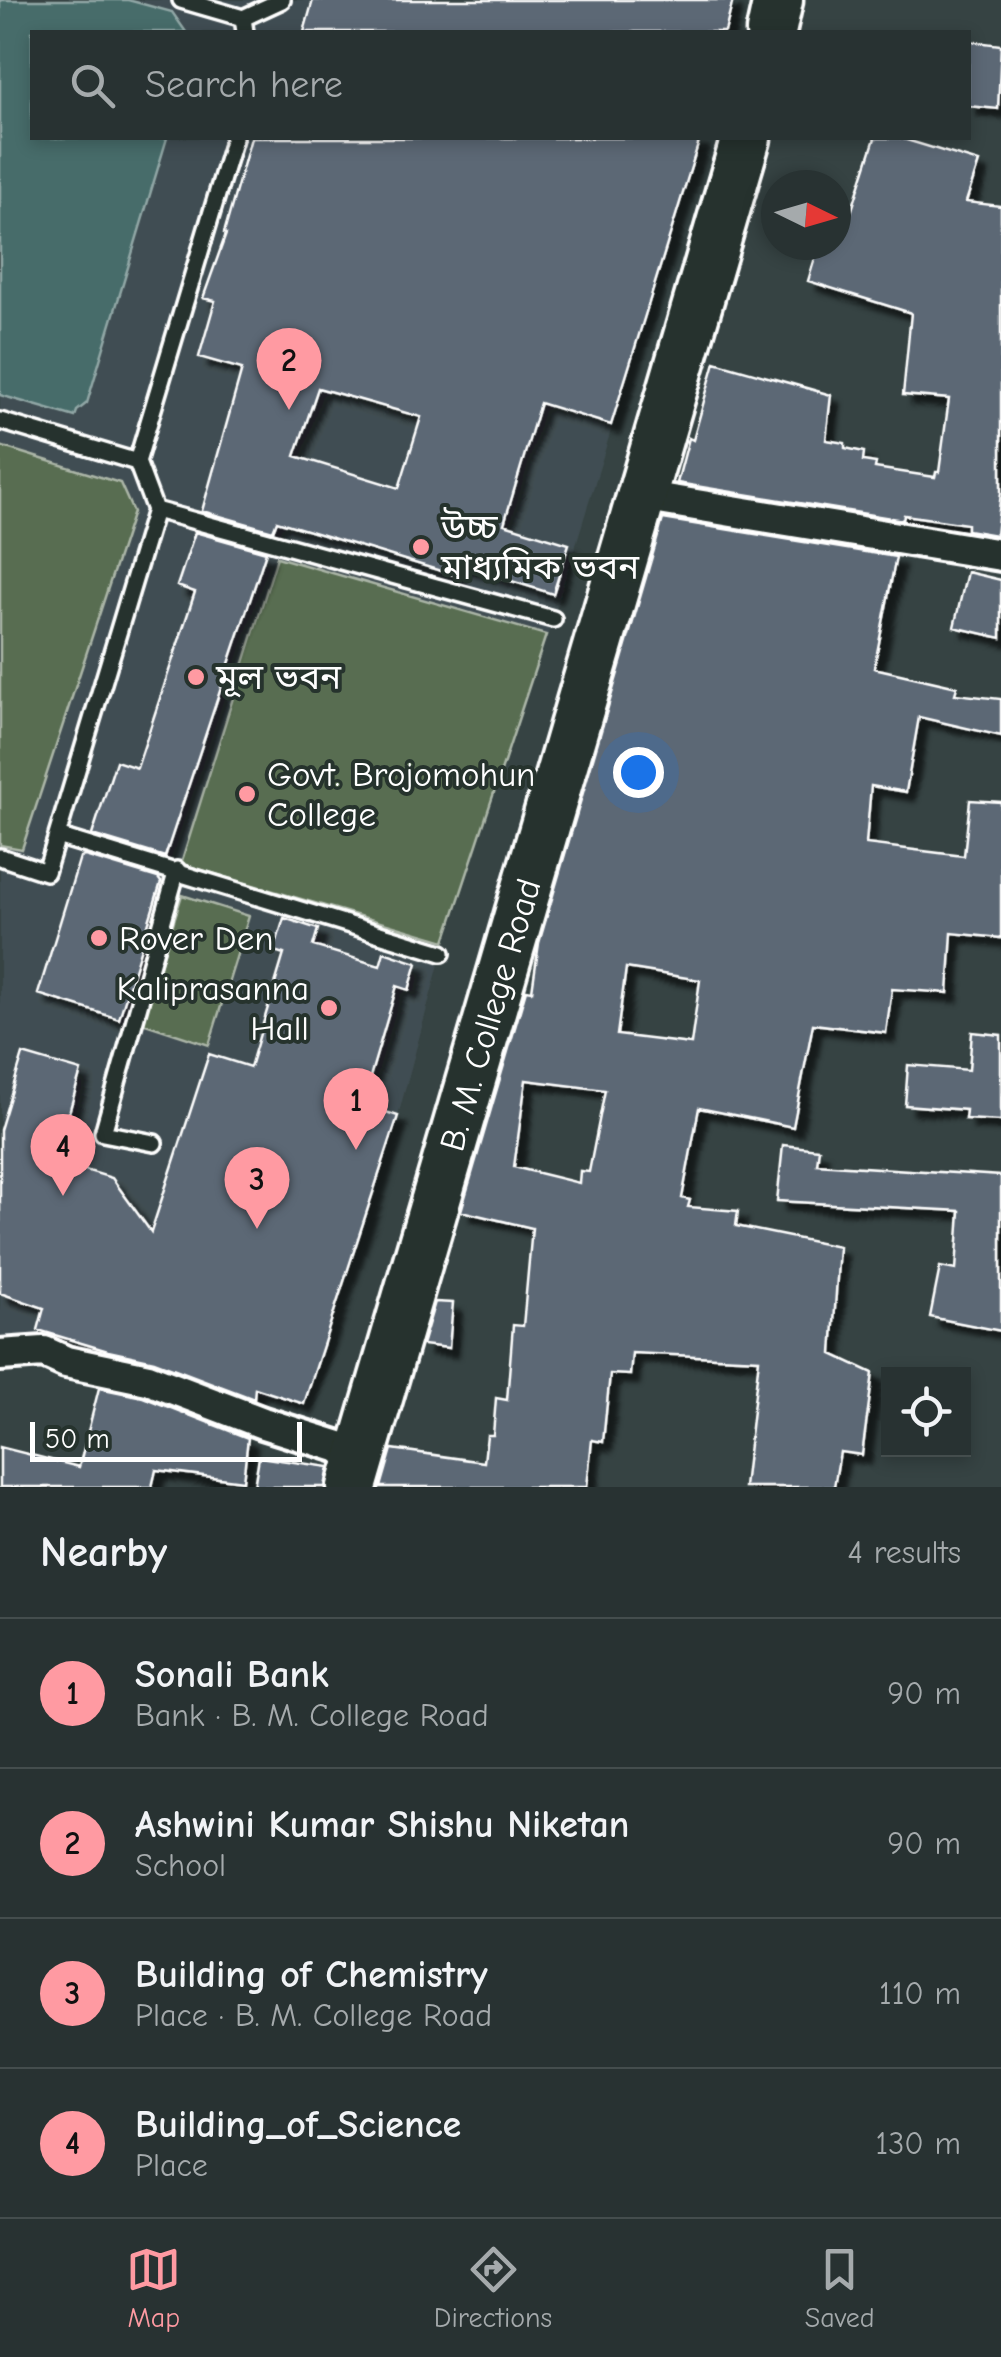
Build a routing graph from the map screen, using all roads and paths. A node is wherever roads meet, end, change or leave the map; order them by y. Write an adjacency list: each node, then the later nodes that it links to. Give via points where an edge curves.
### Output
1 (181, 0): 4 (lane)
2 (282, 0): 4 (lane)
3 (778, 0): 5 (main road)
4 (244, 25)
5 (771, 30)
6 (233, 140): 9 (lane)
7 (745, 140): 10 (main road, B. M. College Road)
8 (0, 421): 9 (lane)
9 (137, 462): 11 (lane)
10 (641, 496): 12 (street); 20 (main road, B. M. College Road)
11 (155, 510): 13 (lane); 14 (lane)
12 (1001, 555)
13 (552, 619)
14 (57, 836): 15 (lane, via 46,872); 16 (lane)
15 (0, 857)
16 (177, 870): 17 (lane); 18 (lane, via 102,1133)
17 (442, 953)
18 (154, 1142)
19 (0, 1356): 20 (street, via 44,1352 148,1379 264,1423)
20 (357, 1470)

